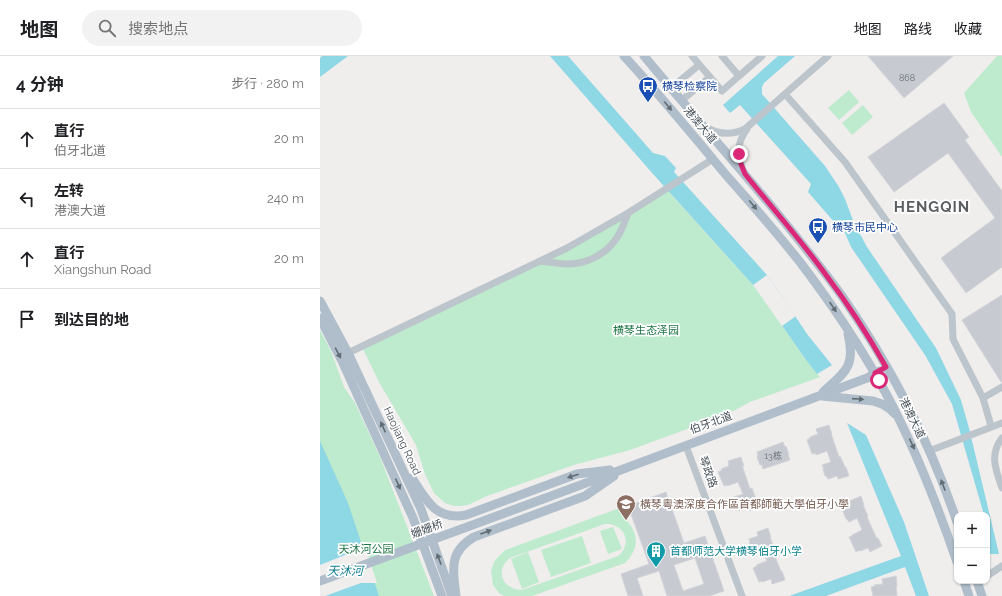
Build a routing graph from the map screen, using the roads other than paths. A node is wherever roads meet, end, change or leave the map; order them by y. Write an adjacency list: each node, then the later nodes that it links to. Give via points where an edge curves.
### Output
1 (624, 56): 15 (main road, 港澳大道, one-way to 15)
2 (644, 56): 10 (main road, 港澳大道)
3 (692, 56): 7 (street)
4 (722, 56): 8 (street)
5 (762, 56): 8 (street)
6 (828, 56): 11 (street)
7 (699, 65): 9 (street); 10 (street)
8 (739, 76): 9 (street, via 722,91)
9 (710, 77): 12 (street)
10 (671, 88): 12 (main road, 港澳大道)
11 (785, 94): 14 (street); 27 (street, via 845,162 952,314 953,339)
12 (682, 100): 13 (main road, 港澳大道)
13 (702, 124): 14 (street, via 711,130 726,134); 16 (main road, 港澳大道)
14 (750, 126): 16 (street, via 743,134 739,148 739,159)
15 (713, 159): 17 (street); 21 (main road, 港澳大道, one-way to 21, via 798,260)
16 (745, 174): 23 (main road, 港澳大道, via 826,274)
17 (628, 213): 18 (street); 18 (street, via 616,239 606,250 592,259 570,264)
18 (540, 261): 22 (street)
19 (320, 301): 22 (main road, Haojiang Road)
20 (320, 318): 45 (main road, Haojiang Road, one-way to 45, via 414,518)
21 (846, 326): 24 (main road, 港澳大道); 26 (main road, via 851,345 850,361 842,375)
22 (348, 353): 33 (main road, Haojiang Road, one-way to 22)
23 (886, 367): 24 (main road, 伯牙北道); 34 (main road, 港澳大道, via 905,400)
24 (875, 373): 26 (main road, 伯牙北道); 29 (main road, 港澳大道)
25 (1002, 387): 27 (street)
26 (819, 396): 29 (main road, one-way to 29, via 882,404 890,409); 32 (main road, 伯牙北道)
27 (983, 398): 30 (street)
28 (1002, 422): 30 (street)
29 (902, 424): 39 (main road, 港澳大道, one-way to 39, via 930,487)
30 (991, 426): 34 (street)
31 (1002, 438): 36 (street, via 994,455)
32 (686, 446): 35 (main road, 伯牙北道); 48 (street, 琴政路)
33 (392, 447): 35 (main road, one-way to 33, via 577,474 455,517 444,515 431,506); 46 (main road, Haojiang Road, one-way to 33, via 421,509)
34 (929, 452): 38 (main road, 港澳大道, one-way to 34)
35 (625, 468): 37 (main road, 伯牙北道); 47 (main road, one-way to 35, via 453,567 456,556 465,543 474,537 585,496)
36 (1002, 488)
37 (543, 499): 42 (main road, 姗姗桥, bridge)
38 (954, 514)
39 (954, 553)
40 (1002, 566): 41 (street)
41 (990, 574)
42 (320, 581)
43 (965, 584): 49 (main road)
44 (979, 584): 50 (main road)
45 (442, 596)
46 (452, 596)
47 (456, 596)
48 (742, 596)
49 (969, 596)
50 (982, 596)

